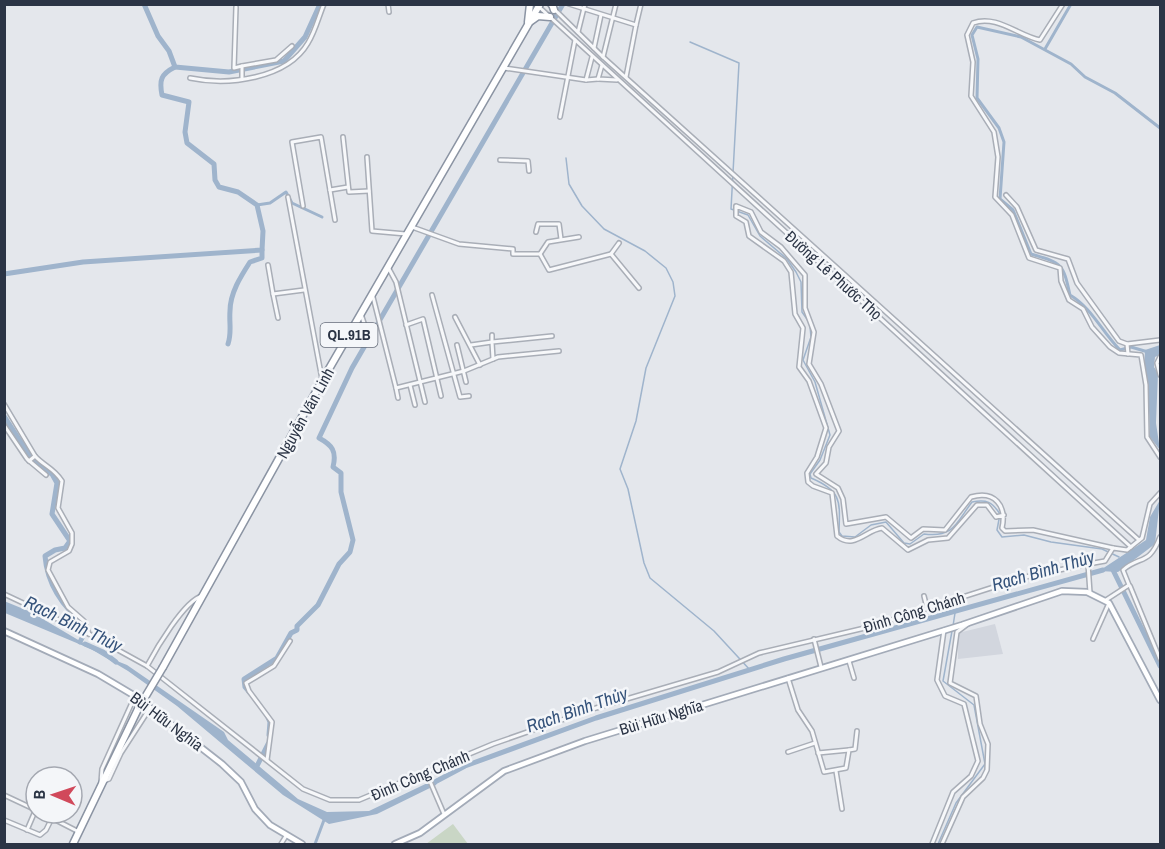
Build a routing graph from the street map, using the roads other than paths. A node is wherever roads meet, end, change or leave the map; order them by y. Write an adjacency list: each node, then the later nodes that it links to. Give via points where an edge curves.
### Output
1 (324, 4): 28 (street, via 308,44 284,67)
2 (388, 4): 13 (street)
3 (530, 4): 17 (highway)
4 (569, 4): 12 (street)
5 (585, 4): 12 (street)
6 (616, 4): 16 (street)
7 (641, 4): 18 (street)
8 (1063, 4): 79 (street, via 1040,40 1014,28 975,22 968,30 973,62 972,100 993,129 997,143 994,194 1012,215 1028,256 1035,262 1060,268 1070,302 1083,309 1092,327 1110,347)
9 (538, 5): 15 (street, Đường Lê Phước Thọ); 17 (highway, Nguyễn Văn Linh / QL.91B)
10 (552, 6): 19 (street, Đường Lê Phước Thọ)
11 (236, 7): 26 (street, via 232,68)
12 (583, 9): 14 (street); 19 (street)
13 (389, 12)
14 (601, 15): 16 (street); 22 (street)
15 (550, 17): 17 (highway, via 538,16); 20 (street, Đường Lê Phước Thọ)
16 (613, 19): 18 (street); 24 (street)
17 (528, 24): 27 (highway, Nguyễn Văn Linh / QL.91B)
18 (636, 25): 29 (street)
19 (578, 32): 22 (street, Đường Lê Phước Thọ)
20 (575, 40): 23 (street, Đường Lê Phước Thọ); 31 (street)
21 (292, 46): 26 (street, via 276,60)
22 (594, 48): 24 (street, Đường Lê Phước Thọ)
23 (592, 56): 25 (street, Đường Lê Phước Thọ); 33 (street)
24 (603, 57): 29 (street, Đường Lê Phước Thọ)
25 (602, 65): 32 (street); 34 (street, Đường Lê Phước Thọ)
26 (242, 67): 28 (street)
27 (502, 68): 31 (street); 51 (highway, Nguyễn Văn Linh / QL.91B)
28 (242, 77): 30 (street, via 207,82)
29 (626, 77): 35 (street, Đường Lê Phước Thọ)
30 (190, 78)
31 (566, 79): 33 (street); 37 (street)
32 (598, 79): 33 (street); 34 (street)
33 (586, 80)
34 (619, 80): 36 (street, Đường Lê Phước Thọ)
35 (638, 87): 36 (street); 47 (street, Đường Lê Phước Thọ)
36 (632, 92): 49 (street, Đường Lê Phước Thọ)
37 (560, 117)
38 (343, 137): 42 (street)
39 (367, 157): 44 (street)
40 (500, 160): 41 (street, via 528,160)
41 (529, 171)
42 (348, 187): 43 (street); 44 (street, via 349,192)
43 (330, 190): 48 (street, via 321,137 292,142); 50 (street)
44 (369, 191): 53 (street, via 373,231)
45 (1006, 195): 77 (street, via 1017,207 1036,250 1068,259 1077,283 1120,342)
46 (288, 197): 62 (street)
47 (769, 204): 49 (street); 83 (street, Đường Lê Phước Thọ)
48 (303, 206)
49 (764, 211): 86 (street, Đường Lê Phước Thọ)
50 (335, 220)
51 (412, 227): 53 (highway, Nguyễn Văn Linh / QL.91B); 57 (street, via 459,244 513,249 513,254)
52 (536, 231): 55 (street, via 538,224 559,224)
53 (408, 234): 60 (highway, Nguyễn Văn Linh / QL.91B)
54 (579, 237): 55 (street)
55 (561, 240): 57 (street, via 548,242)
56 (619, 243): 58 (street)
57 (540, 254): 58 (street, via 551,270)
58 (611, 254): 61 (street)
59 (268, 265): 63 (street)
60 (389, 269): 64 (highway, Nguyễn Văn Linh / QL.91B); 69 (street)
61 (639, 288)
62 (304, 290): 63 (street); 89 (street)
63 (273, 294): 68 (street)
64 (373, 295): 66 (highway, Nguyễn Văn Linh / QL.91B); 93 (street)
65 (432, 295): 85 (street)
66 (362, 314): 72 (street); 89 (highway, Nguyễn Văn Linh / QL.91B)
67 (455, 317): 76 (street)
68 (278, 318)
69 (406, 325): 88 (street, via 423,319); 91 (street)
70 (492, 335): 74 (street)
71 (552, 336): 74 (street)
72 (369, 338)
73 (1161, 340): 77 (street)
74 (492, 342): 76 (street); 81 (street)
75 (457, 345): 84 (street)
76 (470, 345): 82 (street)
77 (1127, 345): 79 (street)
78 (560, 351): 81 (street)
79 (1128, 353): 102 (street, via 1141,355 1147,437)
80 (1161, 357): 87 (street, via 1157,363)
81 (493, 359): 82 (street)
82 (480, 365): 84 (street)
83 (950, 368): 86 (street); 105 (street, Đường Lê Phước Thọ)
84 (464, 371): 85 (street); 90 (street)
85 (453, 374): 88 (street); 95 (street, via 460,398)
86 (944, 375): 107 (street, Đường Lê Phước Thọ)
87 (1161, 375)
88 (437, 378): 91 (street); 94 (street)
89 (322, 381): 119 (highway, Nguyễn Văn Linh / QL.91B)
90 (466, 382)
91 (420, 383): 92 (street); 97 (street)
92 (410, 385): 93 (street); 99 (street)
93 (396, 388): 96 (street)
94 (441, 396)
95 (469, 396)
96 (398, 398)
97 (425, 402)
98 (4, 404): 101 (street)
99 (415, 405)
100 (4, 425): 103 (street)
101 (34, 456): 103 (street); 126 (street, via 51,466 62,481 58,508 73,536 71,549 50,562 49,573 68,607 84,621)
102 (1161, 457)
103 (29, 461): 104 (street)
104 (46, 475)
105 (1087, 492): 107 (street); 110 (street, Đường Lê Phước Thọ)
106 (1161, 493): 110 (street, via 1150,504 1144,535)
107 (1081, 498): 111 (street, Đường Lê Phước Thọ)
108 (1002, 516): 108 (street, via 999,502 984,495 971,497 945,530 923,529 911,538 886,517 846,524 838,488 816,474 826,463 829,447 839,431 809,364 814,332 804,308 805,275 782,247 761,232 751,212 736,208 736,214 747,224 749,237 784,261 793,277 795,314 803,328 798,365 809,381 826,428 817,457 808,469 808,480 832,493 837,536 858,540 882,528 908,550 928,540 948,538 977,506 987,505); 112 (street, via 1005,531 1033,530)
109 (1160, 538): 113 (street)
110 (1139, 540): 111 (street)
111 (1131, 547): 112 (street)
112 (1113, 549): 115 (street, Đinh Công Chánh, via 1102,562)
113 (1156, 549): 114 (street); 116 (street, via 1144,561 1123,570)
114 (1161, 551)
115 (1089, 566): 117 (street); 122 (street, Đinh Công Chánh, via 1025,577)
116 (1128, 586): 121 (street); 130 (street)
117 (1090, 593): 121 (main road); 123 (main road, via 1062,591)
118 (4, 594): 126 (street, Đinh Công Chánh)
119 (202, 596): 132 (street, via 193,601); 147 (highway, Nguyễn Văn Linh / QL.91B, bridge)
120 (924, 596): 122 (street)
121 (1108, 602): 128 (street); 137 (main road)
122 (927, 609): 127 (street, Đinh Công Chánh)
123 (970, 622): 124 (main road, Bùi Hữu Nghĩa); 164 (street, via 957,632 950,683 970,691 977,699 988,761 983,778 963,797)
124 (945, 630): 131 (main road, Bùi Hữu Nghĩa); 163 (street, via 937,680 945,696 964,704 978,761 971,776 953,792)
125 (4, 631): 136 (main road, Bùi Hữu Nghĩa, via 98,674)
126 (86, 633): 132 (street, Đinh Công Chánh)
127 (814, 639): 133 (street); 146 (street, Đinh Công Chánh, via 596,708)
128 (1093, 639)
129 (290, 641): 144 (street, via 274,666 246,684 272,722)
130 (1161, 658)
131 (848, 659): 133 (main road, Bùi Hữu Nghĩa); 135 (street)
132 (147, 666): 144 (street, Đinh Công Chánh)
133 (821, 667): 134 (main road, Bùi Hữu Nghĩa)
134 (788, 678): 140 (street, via 798,710); 151 (main road, Bùi Hữu Nghĩa, via 585,741 504,771)
135 (854, 678)
136 (135, 696): 138 (main road, Bùi Hữu Nghĩa); 147 (street, via 102,769)
137 (1161, 700)
138 (150, 708): 147 (street, via 109,779); 158 (main road, Bùi Hữu Nghĩa, via 241,782 255,809)
139 (858, 731): 141 (street, via 855,749)
140 (815, 743): 142 (street); 143 (street)
141 (849, 750): 143 (street); 145 (street, via 846,768)
142 (788, 752)
143 (817, 753): 145 (street, via 824,772)
144 (266, 760): 146 (street, Đinh Công Chánh, via 303,789 330,800 367,797)
145 (836, 771): 150 (street)
146 (426, 772): 151 (street)
147 (101, 782): 157 (highway, QL.91B)
148 (4, 795): 149 (street)
149 (24, 804)
150 (842, 810)
151 (444, 815): 162 (main road, Bùi Hữu Nghĩa, via 420,833)
152 (4, 820): 156 (street)
153 (29, 825): 156 (street)
154 (48, 825): 156 (street, via 42,834)
155 (66, 825): 157 (street)
156 (27, 830)
157 (79, 832): 159 (highway, QL.91B)
158 (286, 836): 160 (street); 161 (main road, Bùi Hữu Nghĩa)
159 (73, 844)
160 (281, 844)
161 (302, 844)
162 (395, 844)
163 (932, 844)
164 (942, 844)

